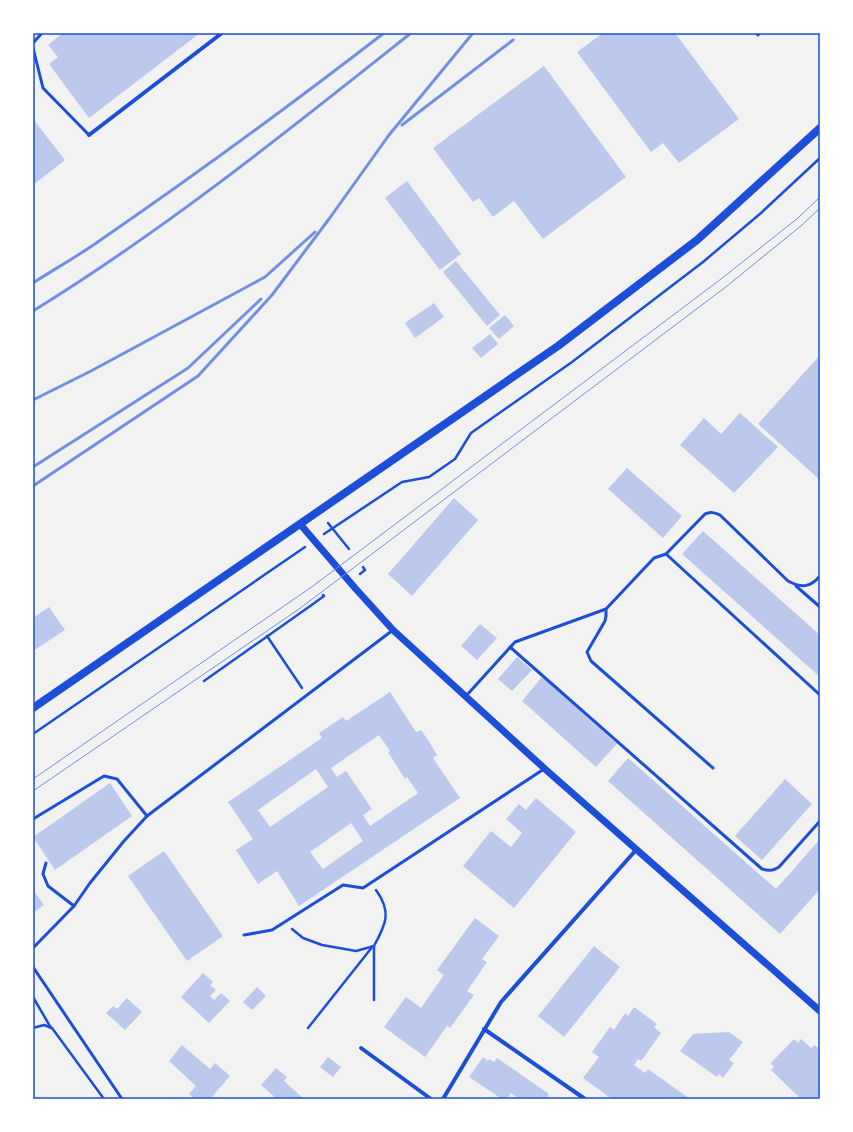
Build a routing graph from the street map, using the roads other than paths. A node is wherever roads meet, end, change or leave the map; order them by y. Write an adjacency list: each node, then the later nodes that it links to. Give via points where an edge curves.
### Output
1 (42, 33): 5 (lane)
2 (222, 33): 8 (street)
3 (756, 33): 4 (lane)
4 (759, 33)
5 (33, 43)
6 (33, 48): 8 (lane, via 43,88)
7 (820, 128): 9 (main road, via 691,245 558,346)
8 (89, 135)
9 (300, 524): 15 (street); 19 (main road)
10 (666, 554): 12 (lane, via 705,514 716,512 788,581); 14 (lane, via 654,558); 17 (lane)
11 (820, 576): 12 (lane, via 814,583)
12 (795, 584): 13 (lane)
13 (820, 607)
14 (606, 609): 16 (lane); 20 (lane, via 605,621 587,652 591,661)
15 (394, 630): 18 (street); 22 (lane)
16 (510, 646): 18 (lane); 24 (lane, via 762,869 769,871 779,867)
17 (820, 695)
18 (466, 696): 21 (street)
19 (33, 708)
20 (713, 768)
21 (545, 769): 25 (street); 28 (lane, via 363,888 343,885 272,930)
22 (147, 816): 23 (lane, via 117,779 104,776); 27 (lane, via 119,847)
23 (33, 819)
24 (820, 821)
25 (636, 850): 31 (street); 32 (street, via 501,1002)
26 (46, 863): 27 (lane, via 43,874 48,886)
27 (74, 906): 29 (lane)
28 (244, 935)
29 (33, 948)
30 (33, 967): 34 (lane)
31 (820, 1011)
32 (484, 1029): 36 (street); 37 (street)
33 (361, 1048): 35 (street)
34 (122, 1099)
35 (431, 1099)
36 (443, 1099)
37 (585, 1099)

